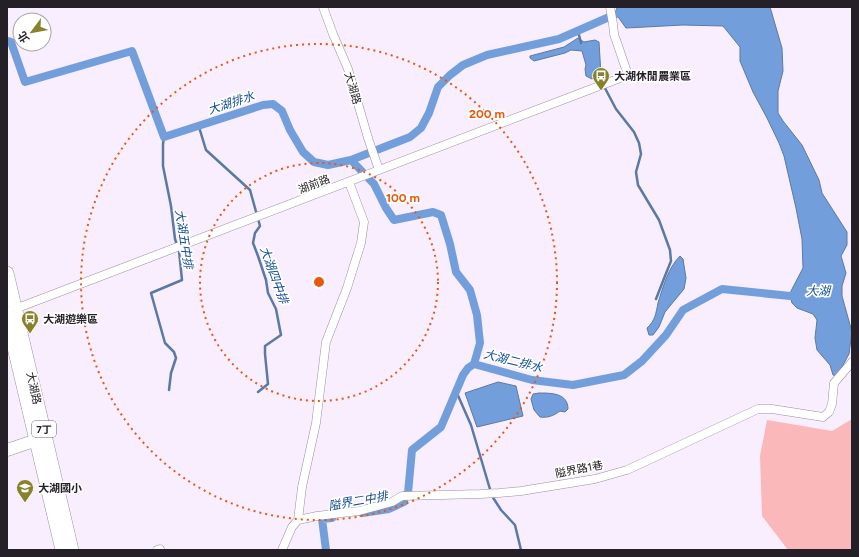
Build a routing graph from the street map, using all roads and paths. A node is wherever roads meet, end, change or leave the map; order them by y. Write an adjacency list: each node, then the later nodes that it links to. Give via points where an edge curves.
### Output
1 (323, 7): 3 (street, 大湖路, via 348,69)
2 (610, 7): 3 (street, 湖前路, via 614,34 628,75)
3 (379, 170): 4 (street, 湖前路)
4 (349, 182): 6 (street, 湖前路); 10 (street, via 364,222 361,243 326,342 316,423 302,487)
5 (7, 273): 6 (main road, 大湖路 / 7丁)
6 (10, 313): 8 (main road, 大湖路 / 7丁)
7 (852, 362): 10 (street, 隘界路1巷, via 834,383 832,404 829,412 823,417 758,409 626,470 595,479 521,491 402,496 392,502 359,511)
8 (41, 439): 9 (street); 11 (main road, 大湖路 / 7丁); 12 (main road, 大湖路 / 7丁)
9 (7, 450)
10 (298, 520): 13 (street)
11 (62, 550)
12 (72, 550)
13 (282, 550)

